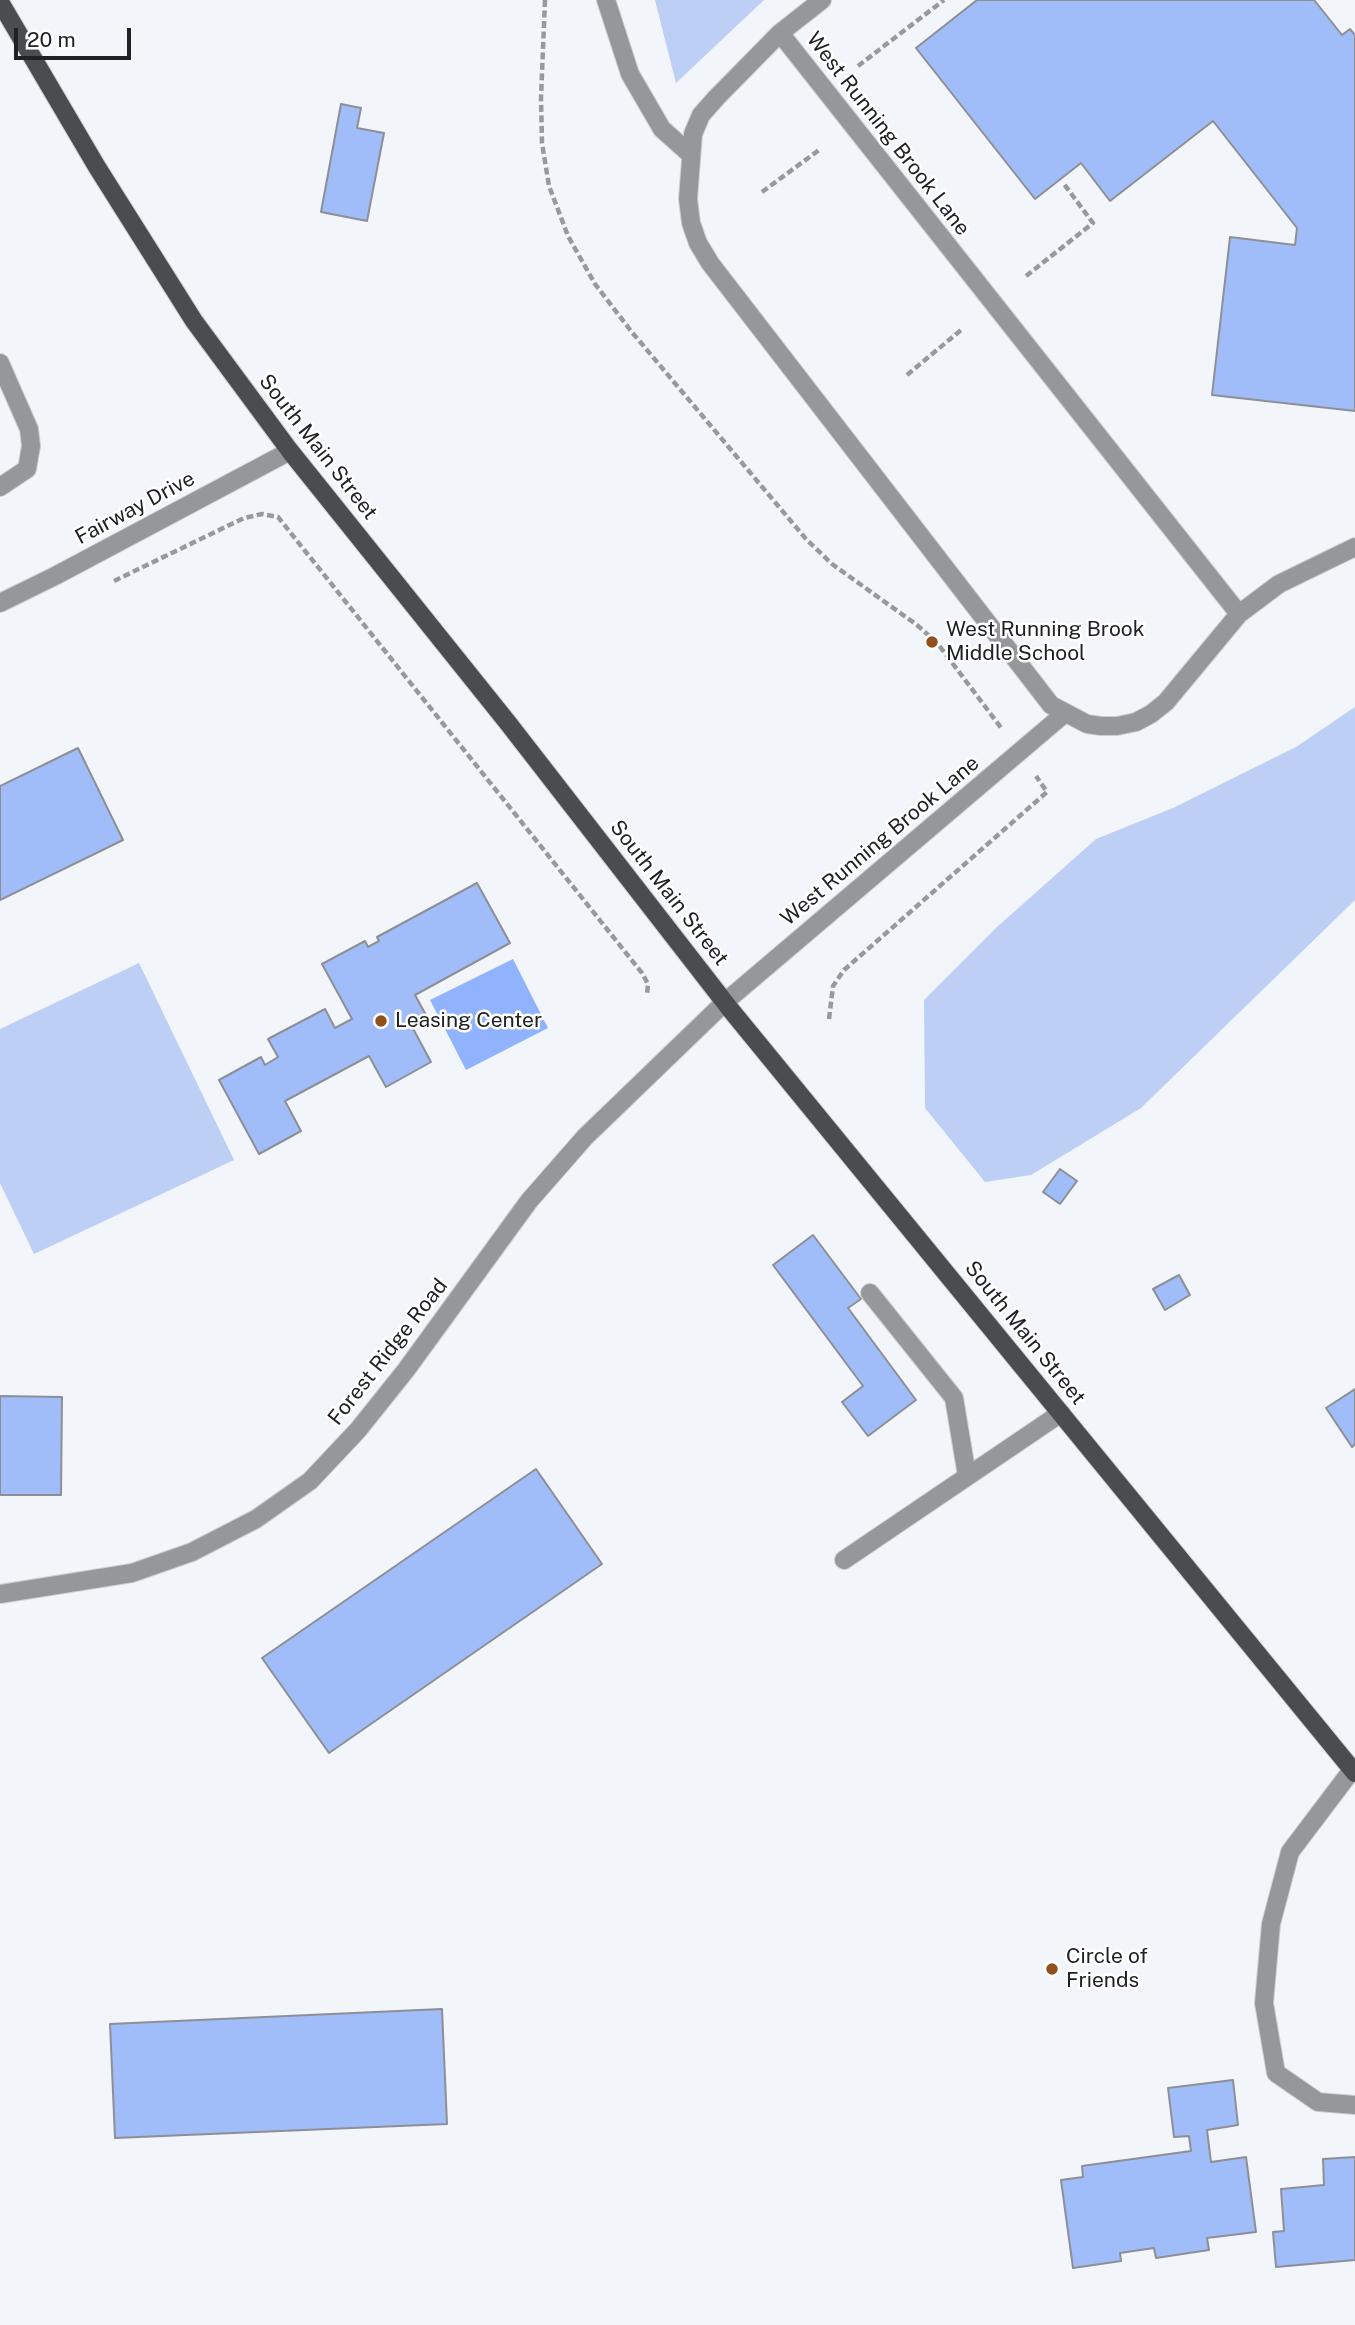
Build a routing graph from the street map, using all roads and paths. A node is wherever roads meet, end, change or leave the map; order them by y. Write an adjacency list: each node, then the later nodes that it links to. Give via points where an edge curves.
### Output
1 (545, 0): 23 (path, via 541,98 549,186 568,236 595,284 806,539 938,644)
2 (606, 0): 9 (street, via 630,74 662,129)
3 (822, 0): 6 (street)
4 (944, 0): 7 (path)
5 (0, 2): 16 (main road, South Main Street, via 194,321)
6 (780, 33): 9 (street, West Running Brook Lane, via 701,115); 21 (street, West Running Brook Lane)
7 (858, 66)
8 (819, 150): 11 (path)
9 (690, 154): 22 (street, West Running Brook Lane, via 691,223 710,264 1051,705)
10 (1063, 184): 12 (path, via 1093,223)
11 (762, 192)
12 (1026, 276)
13 (961, 330): 15 (path)
14 (0, 363): 17 (street, via 32,446 27,469)
15 (907, 375)
16 (290, 451): 20 (street, Fairway Drive); 25 (main road, South Main Street)
17 (0, 487)
18 (1355, 547): 21 (street, via 1279,584)
19 (105, 585): 24 (path, via 244,518 278,517 642,973)
20 (0, 603)
21 (1239, 614): 22 (street, West Running Brook Lane, via 1152,714 1136,722 1101,726)
22 (1065, 714): 23 (street, West Running Brook Lane)
23 (1020, 753): 25 (street, West Running Brook Lane); 26 (path, via 1047,792 844,970 833,986)
24 (647, 995)
25 (725, 1002): 28 (main road, South Main Street); 31 (street, Forest Ridge Road, via 585,1137 529,1201 406,1370 310,1481 257,1519 192,1552 132,1573)
26 (829, 1018)
27 (870, 1293): 29 (street, via 954,1398)
28 (1061, 1413): 29 (street); 32 (main road, South Main Street)
29 (967, 1476): 30 (street)
30 (844, 1560)
31 (0, 1594)
32 (1354, 1771): 33 (street, via 1290,1852 1271,1924 1264,2003 1276,2073 1318,2102)
33 (1355, 2105)

